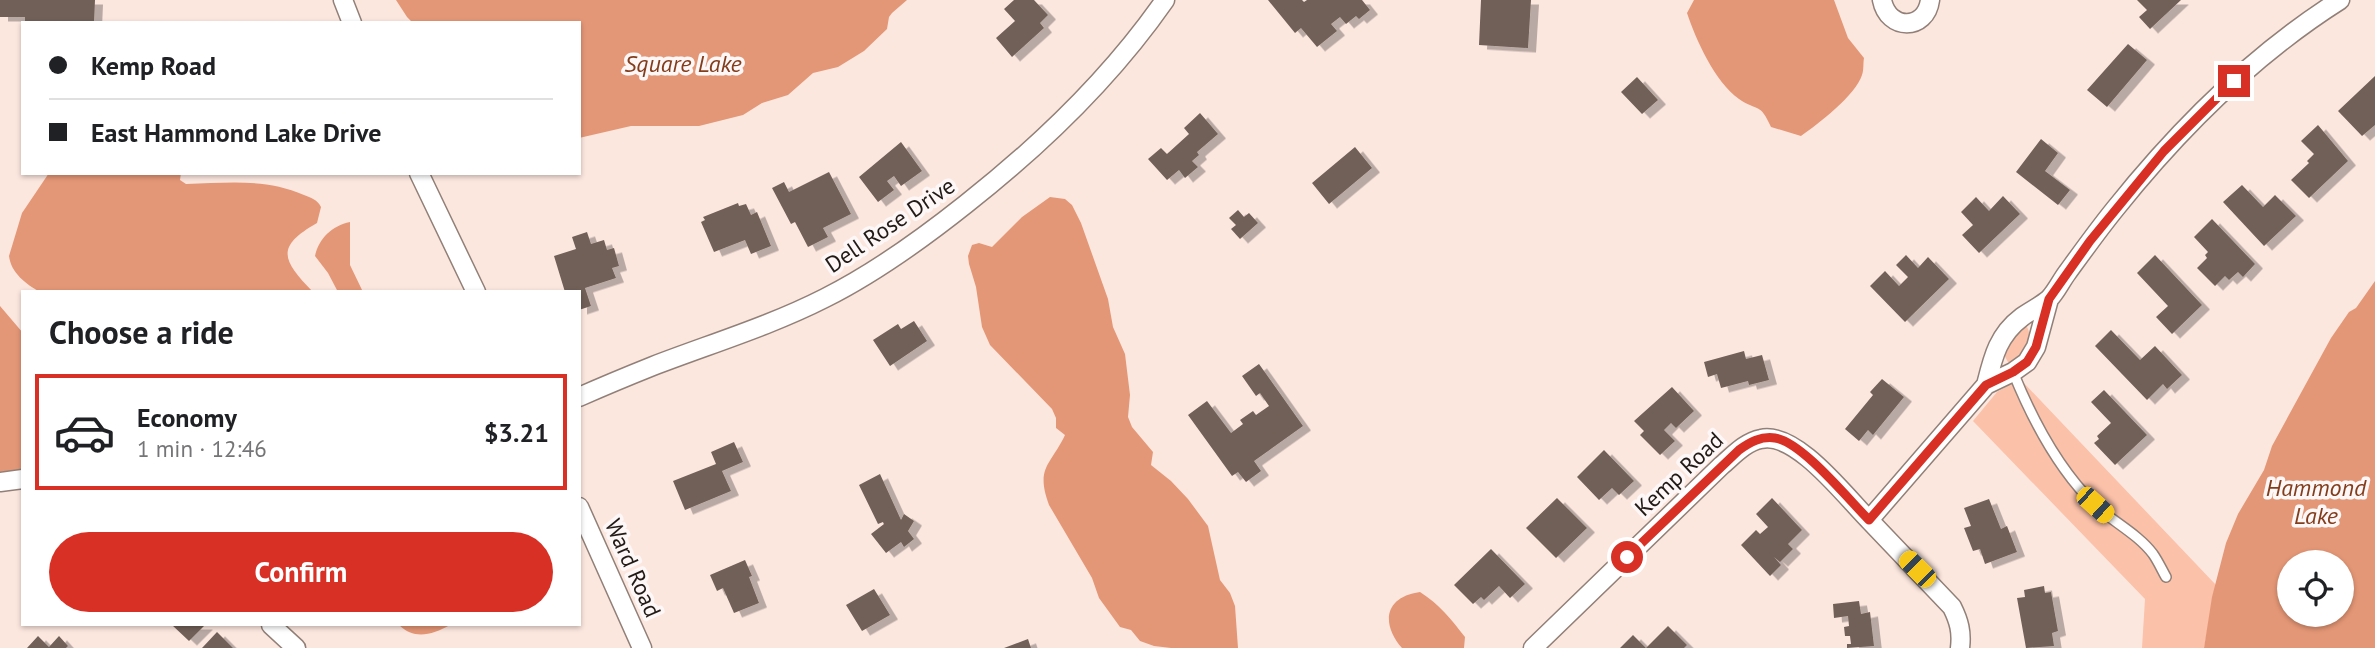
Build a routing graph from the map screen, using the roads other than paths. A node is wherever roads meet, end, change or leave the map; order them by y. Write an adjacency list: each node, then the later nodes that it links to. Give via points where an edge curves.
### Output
1 (342, 0): 6 (street)
2 (1164, 0): 12 (street, Dell Rose Drive, via 1068,117 907,249 824,299)
3 (1882, 0): 4 (street, via 1889,16 1909,23 1923,17)
4 (1930, 0)
5 (2340, 0): 9 (street, via 2273,48 2204,109 2113,211)
6 (351, 21)
7 (420, 175): 8 (street)
8 (475, 290)
9 (2049, 299): 10 (street, via 2036,347 2027,362); 11 (street, via 2003,335)
10 (2013, 372): 11 (street); 17 (lane, via 2041,432 2068,471 2095,505 2152,552)
11 (1986, 385): 16 (street)
12 (581, 396)
13 (21, 480): 14 (street)
14 (0, 482)
15 (581, 511): 20 (street, Ward Road)
16 (1869, 520): 21 (street, Kemp Road, via 1794,446 1773,438 1760,439 1730,458); 22 (street, Kemp Road, via 1952,607 1959,620)
17 (2166, 578)
18 (272, 626): 19 (street)
19 (296, 648)
20 (642, 648)
21 (1533, 648)
22 (1960, 648)

